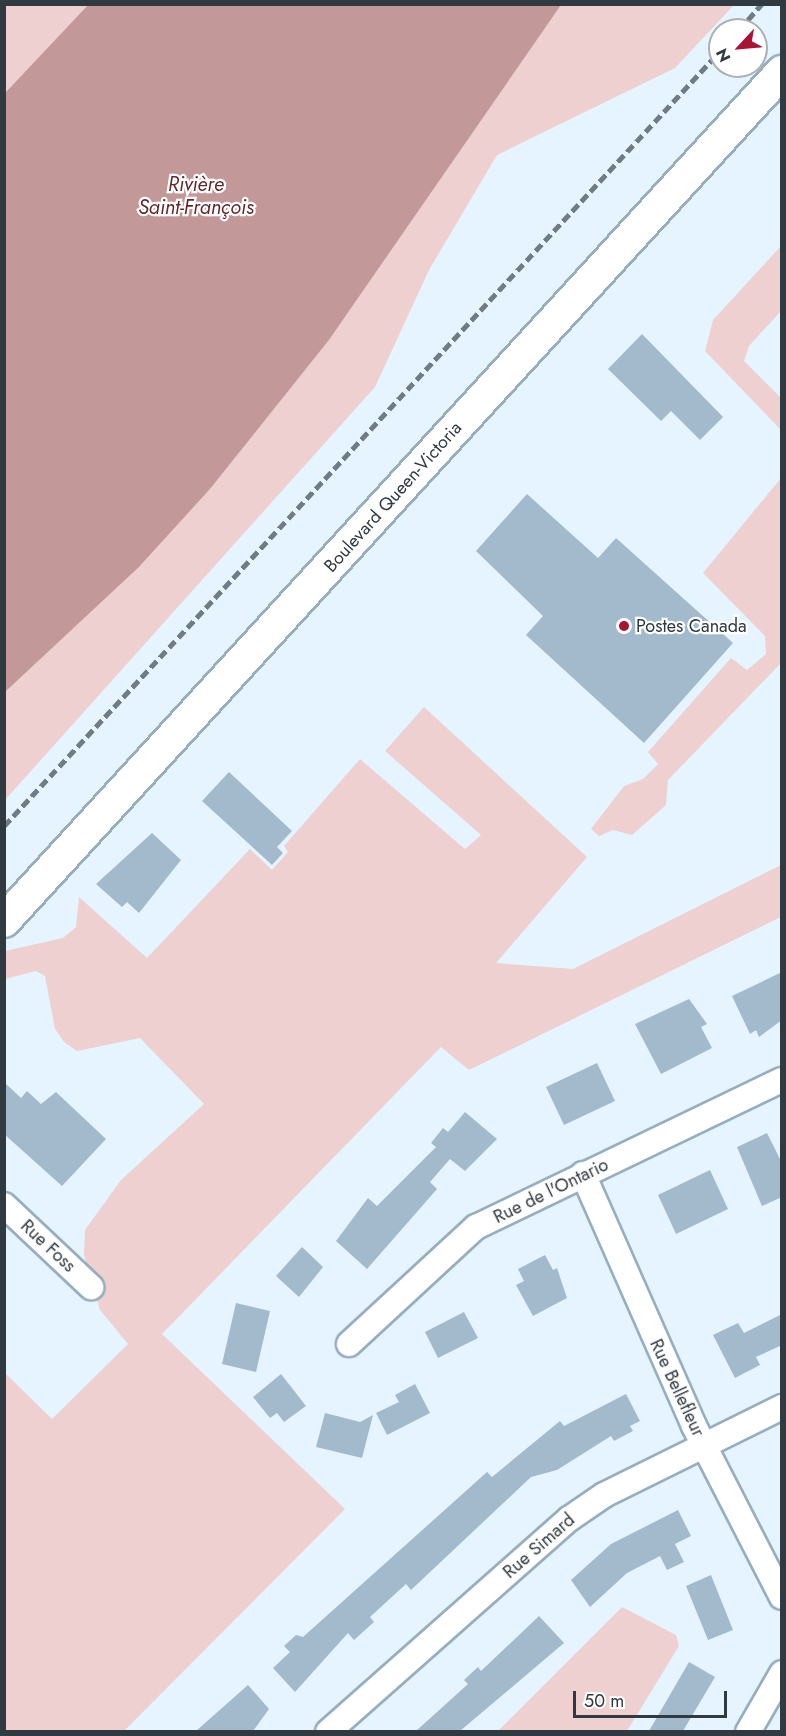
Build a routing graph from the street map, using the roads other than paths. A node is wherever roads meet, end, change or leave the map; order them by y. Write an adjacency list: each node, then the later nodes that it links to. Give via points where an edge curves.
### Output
1 (782, 72): 2 (main road, Boulevard Queen-Victoria)
2 (4, 921)
3 (782, 1080): 4 (street, Rue de l'Ontario)
4 (583, 1174): 7 (street, Rue de l'Ontario, via 459,1240); 9 (street, Rue Bellefleur)
5 (4, 1205): 6 (street, Rue Foss)
6 (91, 1287)
7 (349, 1344)
8 (782, 1407): 9 (street, Rue Simard)
9 (703, 1445): 10 (street, Rue Bellefleur); 12 (street, Rue Simard, via 604,1495 569,1519)
10 (782, 1598)
11 (782, 1673): 13 (street)
12 (328, 1731)
13 (748, 1731)

